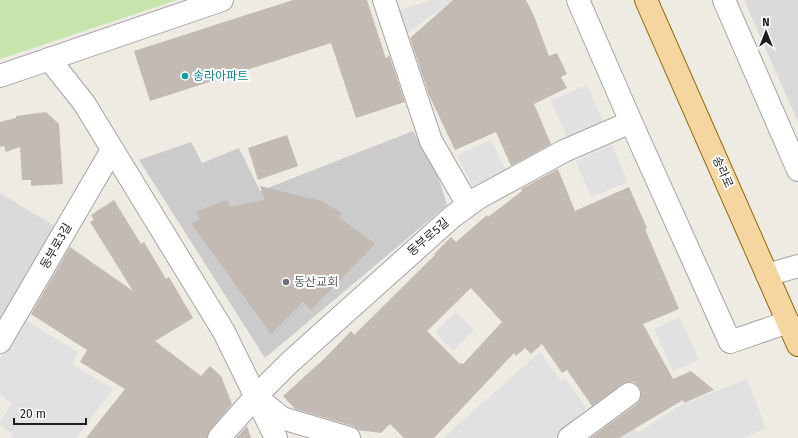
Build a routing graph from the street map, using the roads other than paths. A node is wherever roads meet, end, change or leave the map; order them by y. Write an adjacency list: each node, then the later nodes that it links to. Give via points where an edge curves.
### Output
1 (222, 0): 6 (street)
2 (384, 0): 11 (street, via 431,141)
3 (578, 0): 8 (street)
4 (646, 0): 13 (main road, 송라로)
5 (724, 0): 10 (street)
6 (49, 59): 7 (street); 9 (street, via 84,103)
7 (0, 76)
8 (631, 122): 11 (street, 동부로5길, via 564,151); 14 (street, via 730,342)
9 (112, 150): 15 (street, 동부로3길); 18 (street, via 224,332)
10 (798, 170)
11 (468, 205): 18 (street, 동부로5길, via 397,265)
12 (798, 266): 13 (street)
13 (767, 275): 14 (main road, 송라로)
14 (788, 322): 16 (main road, 송라로)
15 (0, 342)
16 (798, 345)
17 (629, 394): 22 (street)
18 (256, 396): 19 (street, 동부로5길); 20 (street); 21 (street, via 282,418)
19 (219, 438)
20 (276, 438)
21 (349, 438)
22 (569, 438)

